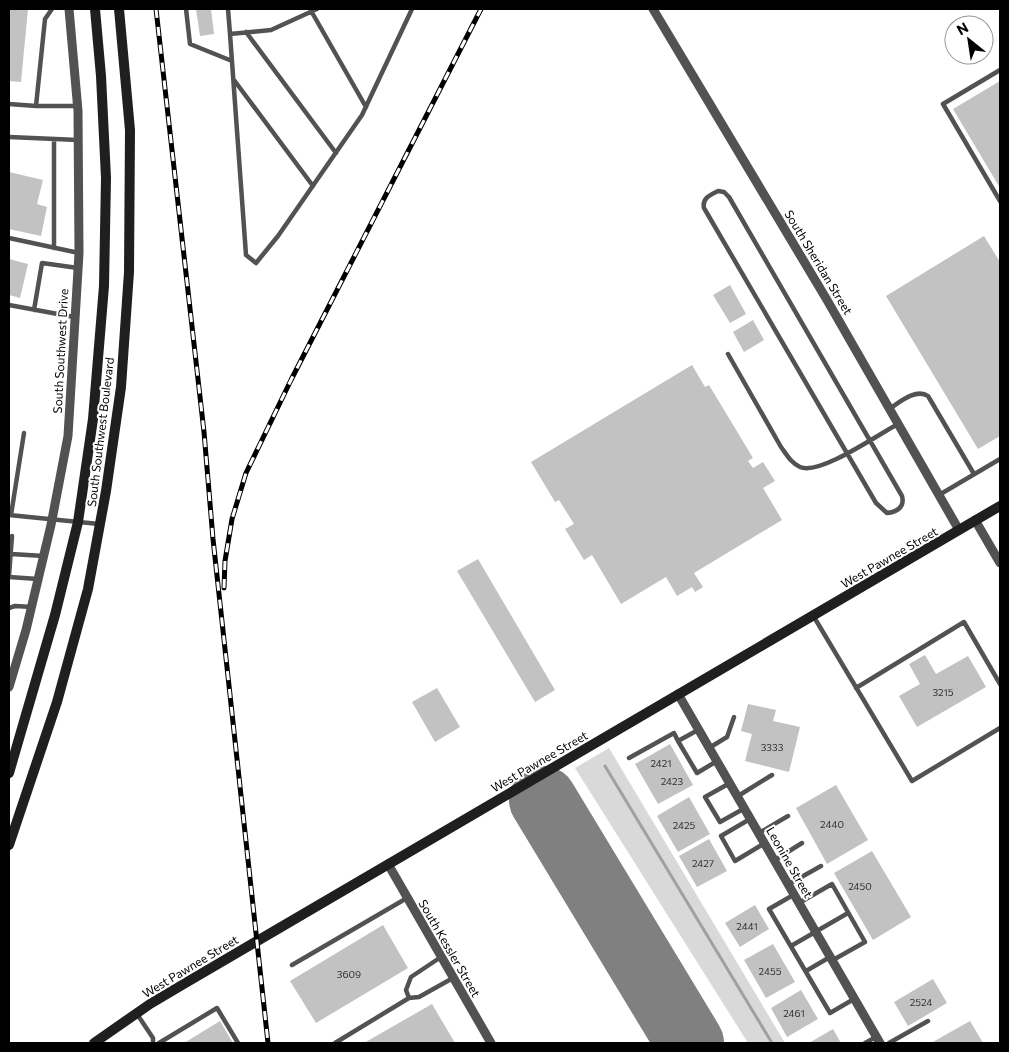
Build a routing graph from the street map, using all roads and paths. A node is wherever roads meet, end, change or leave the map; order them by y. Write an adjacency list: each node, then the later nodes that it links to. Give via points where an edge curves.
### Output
1 (52, 9): 17 (lane, via 45,19)
2 (69, 9): 18 (street, South Southwest Drive)
3 (95, 9): 46 (main road, South Southwest Boulevard, via 106,178 104,286 93,419)
4 (119, 9): 47 (main road, South Southwest Boulevard, via 130,130 129,272 121,387)
5 (186, 9): 13 (lane, via 190,44)
6 (228, 9): 12 (lane)
7 (317, 9): 10 (lane)
8 (412, 9): 19 (lane)
9 (653, 9): 34 (street, South Sheridan Street)
10 (310, 10): 11 (lane, via 271,30); 19 (lane)
11 (246, 32): 12 (lane); 23 (lane)
12 (230, 34): 13 (lane)
13 (232, 61): 15 (lane)
14 (1000, 70): 25 (lane, via 943,104)
15 (234, 79): 24 (lane); 24 (lane, via 246,255 256,263)
16 (9, 104): 17 (lane)
17 (36, 106): 18 (lane)
18 (78, 106): 22 (street, South Southwest Drive)
19 (366, 107): 23 (lane)
20 (9, 137): 21 (lane)
21 (54, 140): 22 (lane); 27 (lane)
22 (78, 140): 28 (street, South Southwest Drive)
23 (336, 153): 24 (lane)
24 (313, 186)
25 (1000, 201)
26 (9, 238): 27 (lane)
27 (54, 248): 28 (lane)
28 (79, 253): 29 (street, South Southwest Drive)
29 (78, 268): 31 (lane, via 42,263); 32 (street, South Southwest Drive)
30 (9, 305): 31 (lane)
31 (34, 310): 32 (lane)
32 (74, 317): 44 (street, South Southwest Drive, via 68,436)
33 (728, 354): 38 (lane, via 791,461 802,468 817,468)
34 (889, 409): 35 (street, South Sheridan Street); 40 (lane, via 923,392)
35 (898, 424): 37 (lane); 41 (street, South Sheridan Street)
36 (24, 433): 43 (lane)
37 (870, 440): 38 (lane); 38 (lane, via 902,496 904,502 894,512 887,513 876,503); 38 (lane, via 729,197 718,191 711,194 705,198 704,208)
38 (848, 452)
39 (1000, 459): 40 (lane)
40 (974, 474): 41 (lane)
41 (939, 495): 48 (street, South Sheridan Street)
42 (1000, 506): 45 (main road, West Pawnee Street)
43 (10, 515): 44 (lane)
44 (52, 519): 46 (lane); 51 (street, South Southwest Drive)
45 (975, 520): 48 (main road, West Pawnee Street); 52 (street)
46 (78, 522): 47 (lane); 69 (main road, South Southwest Boulevard)
47 (100, 524): 79 (main road, South Southwest Boulevard, via 88,589 57,702)
48 (959, 530): 57 (main road, West Pawnee Street)
49 (12, 536): 50 (lane)
50 (11, 554): 51 (lane); 53 (lane)
51 (44, 556): 54 (street, South Southwest Drive)
52 (1000, 562)
53 (9, 576): 54 (lane)
54 (38, 580): 55 (street, South Southwest Drive)
55 (32, 607): 56 (lane); 59 (street, South Southwest Drive)
56 (9, 608)
57 (813, 615): 60 (lane); 61 (main road, West Pawnee Street)
58 (1000, 684): 60 (lane, via 964,622)
59 (9, 688)
60 (856, 688): 63 (lane, via 912,781)
61 (678, 694): 64 (street, Leonine Street); 81 (main road, West Pawnee Street)
62 (734, 716): 66 (lane, via 727,737)
63 (1000, 728)
64 (699, 729): 65 (lane); 66 (street, Leonine Street)
65 (678, 741): 67 (lane, via 674,733); 68 (lane, via 697,773)
66 (709, 748): 68 (street, Leonine Street)
67 (629, 758)
68 (717, 761): 71 (street, Leonine Street)
69 (9, 773)
70 (772, 774): 72 (lane)
71 (730, 783): 72 (street, Leonine Street); 73 (lane, via 705,797 720,822)
72 (738, 796): 73 (street, Leonine Street)
73 (744, 808): 75 (street, Leonine Street)
74 (788, 816): 76 (lane)
75 (751, 819): 76 (street, Leonine Street); 77 (lane, via 721,836 735,861)
76 (759, 833): 77 (street, Leonine Street)
77 (765, 843): 80 (street, Leonine Street)
78 (802, 843): 80 (lane)
79 (9, 845)
80 (774, 860): 83 (street, Leonine Street)
81 (388, 864): 84 (street, South Kessler Street); 96 (main road, West Pawnee Street)
82 (821, 866): 83 (lane)
83 (789, 884): 85 (street, Leonine Street)
84 (407, 898): 89 (street, South Kessler Street); 91 (lane)
85 (797, 899): 86 (lane, via 832,884); 87 (street, Leonine Street); 88 (lane, via 769,909)
86 (848, 913): 87 (lane); 90 (lane, via 865,942)
87 (816, 932): 88 (lane); 90 (street, Leonine Street)
88 (791, 946): 92 (lane)
89 (441, 957): 93 (street, South Kessler Street); 94 (lane, via 411,977 406,990)
90 (832, 958): 92 (lane); 95 (street, Leonine Street)
91 (292, 965)
92 (806, 971): 95 (lane, via 830,1013)
93 (453, 978): 94 (lane, via 419,997); 104 (street, South Kessler Street)
94 (409, 998): 103 (lane)
95 (855, 999): 98 (street, Leonine Street)
96 (136, 1012): 99 (main road, West Pawnee Street); 100 (lane)
97 (928, 1021): 106 (lane)
98 (878, 1040): 105 (lane)
99 (94, 1043)
100 (154, 1043)
101 (159, 1043): 102 (lane, via 217,1008)
102 (238, 1043)
103 (335, 1043)
104 (491, 1043)
105 (864, 1043)
106 (889, 1043)

